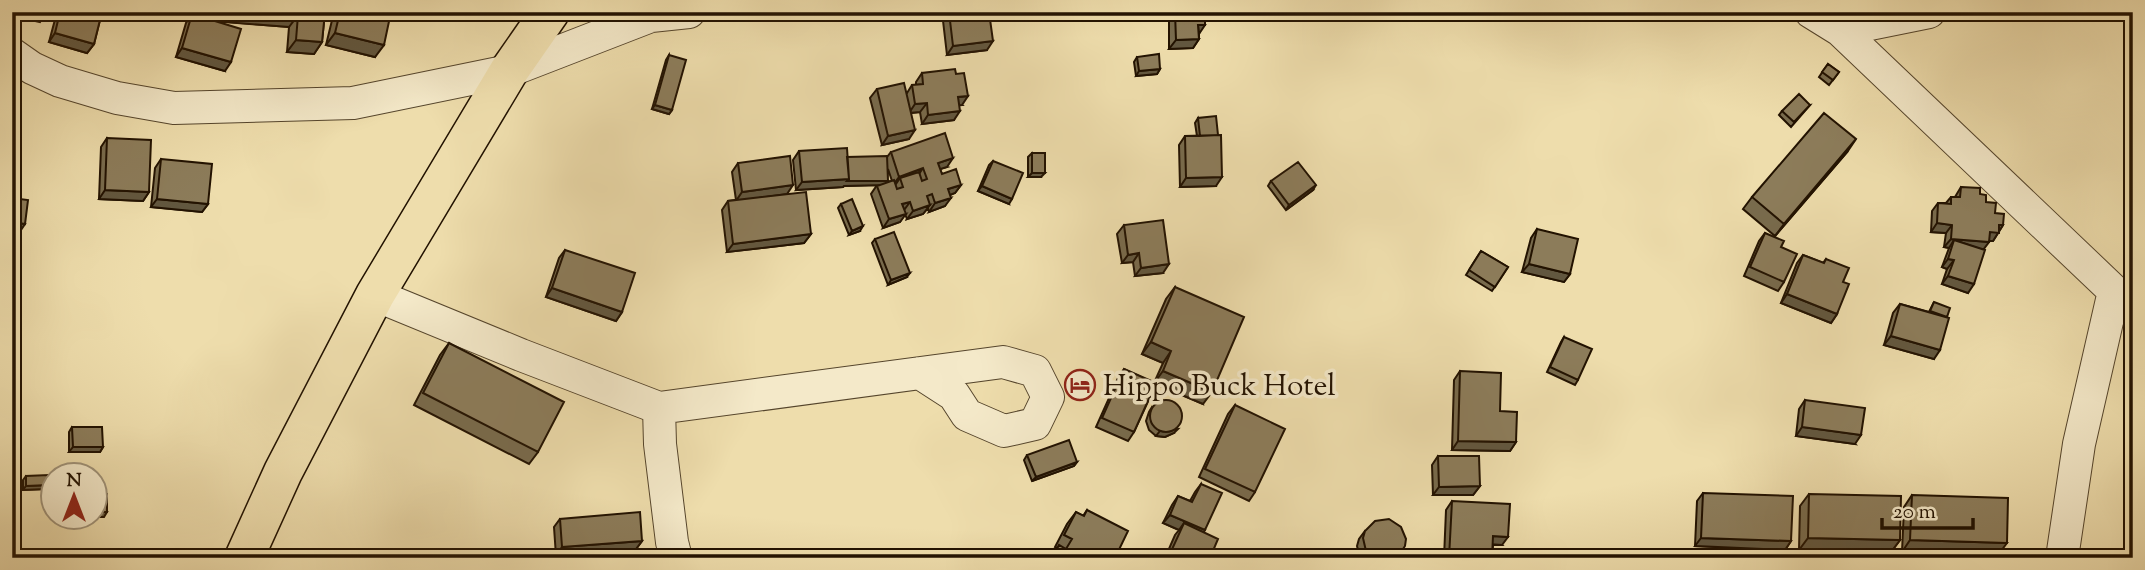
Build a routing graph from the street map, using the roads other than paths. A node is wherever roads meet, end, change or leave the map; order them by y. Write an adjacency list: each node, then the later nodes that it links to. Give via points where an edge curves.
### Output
1 (550, 12): 7 (highway)
2 (689, 12): 7 (street, via 651,16)
3 (1811, 12): 5 (street)
4 (1929, 12): 5 (street)
5 (1840, 30): 9 (street)
6 (12, 54): 7 (street, via 60,81 174,108 353,103)
7 (509, 71): 8 (highway)
8 (375, 295): 11 (street); 12 (highway, via 282,472)
9 (2124, 302): 14 (street, via 2079,444)
10 (920, 373): 11 (street)
11 (659, 408): 13 (street)
12 (244, 558)
13 (676, 558)
14 (2062, 558)

